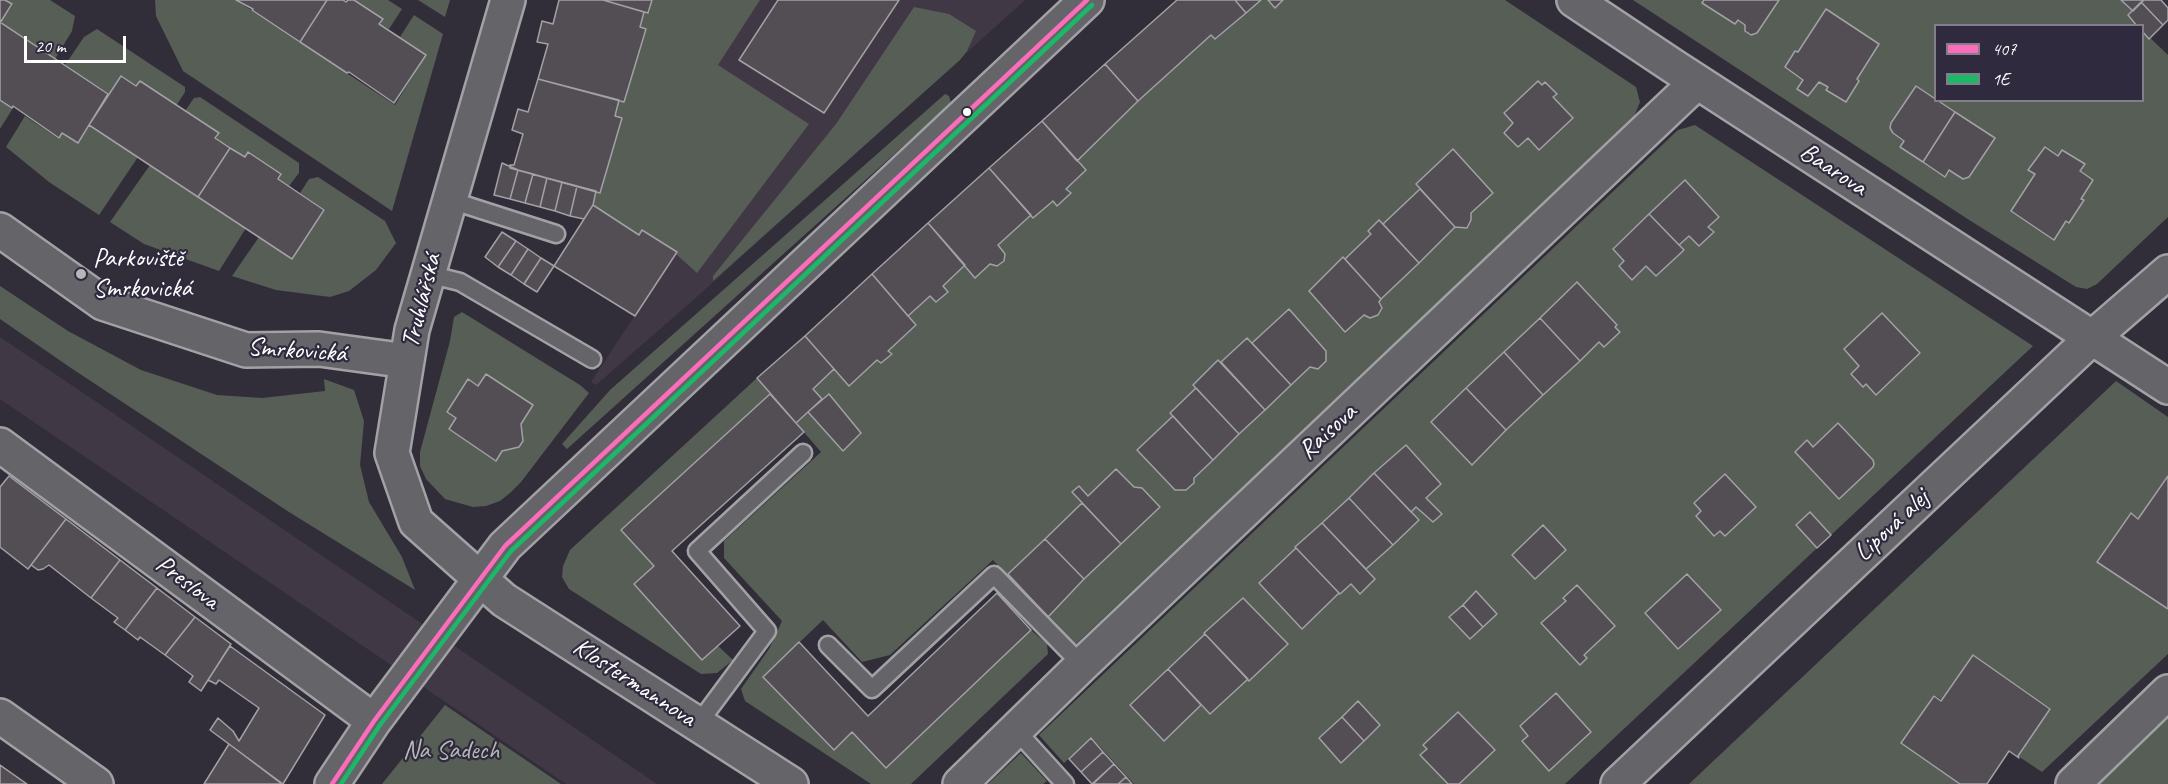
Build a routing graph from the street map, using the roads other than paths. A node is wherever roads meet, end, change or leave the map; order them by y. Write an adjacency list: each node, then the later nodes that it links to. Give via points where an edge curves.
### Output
1 (508, 0): 5 (street, Truhlářská)
2 (1087, 0): 16 (street, via 505,546)
3 (1574, 0): 4 (street, Baarova)
4 (1697, 82): 10 (street, Baarova); 18 (street, Raisova)
5 (450, 200): 7 (lane); 9 (street, Truhlářská)
6 (0, 231): 12 (street, Smrkovická, via 103,303 224,343 246,350 319,349)
7 (556, 234)
8 (2168, 272): 10 (street, Lipová alej)
9 (428, 274): 11 (lane, via 460,282); 12 (street, Truhlářská)
10 (2093, 337): 13 (street, Baarova); 29 (street, Lipová alej)
11 (592, 359)
12 (407, 361): 16 (street, Truhlářská, via 392,453 416,522)
13 (2168, 387)
14 (0, 445): 21 (street, Preslova)
15 (804, 453): 22 (lane, via 697,550 767,631)
16 (478, 579): 21 (street); 22 (street, Klostermannova, via 504,600)
17 (828, 645): 18 (lane, via 872,689 994,575)
18 (1082, 665): 23 (street, Raisova)
19 (2168, 692): 30 (street)
20 (0, 716): 24 (street)
21 (374, 721): 25 (street)
22 (698, 724): 26 (street, Klostermannova)
23 (1015, 729): 27 (street, Raisova); 28 (lane)
24 (96, 784)
25 (333, 784)
26 (791, 784)
27 (960, 784)
28 (1065, 784)
29 (1618, 784)
30 (2073, 784)

